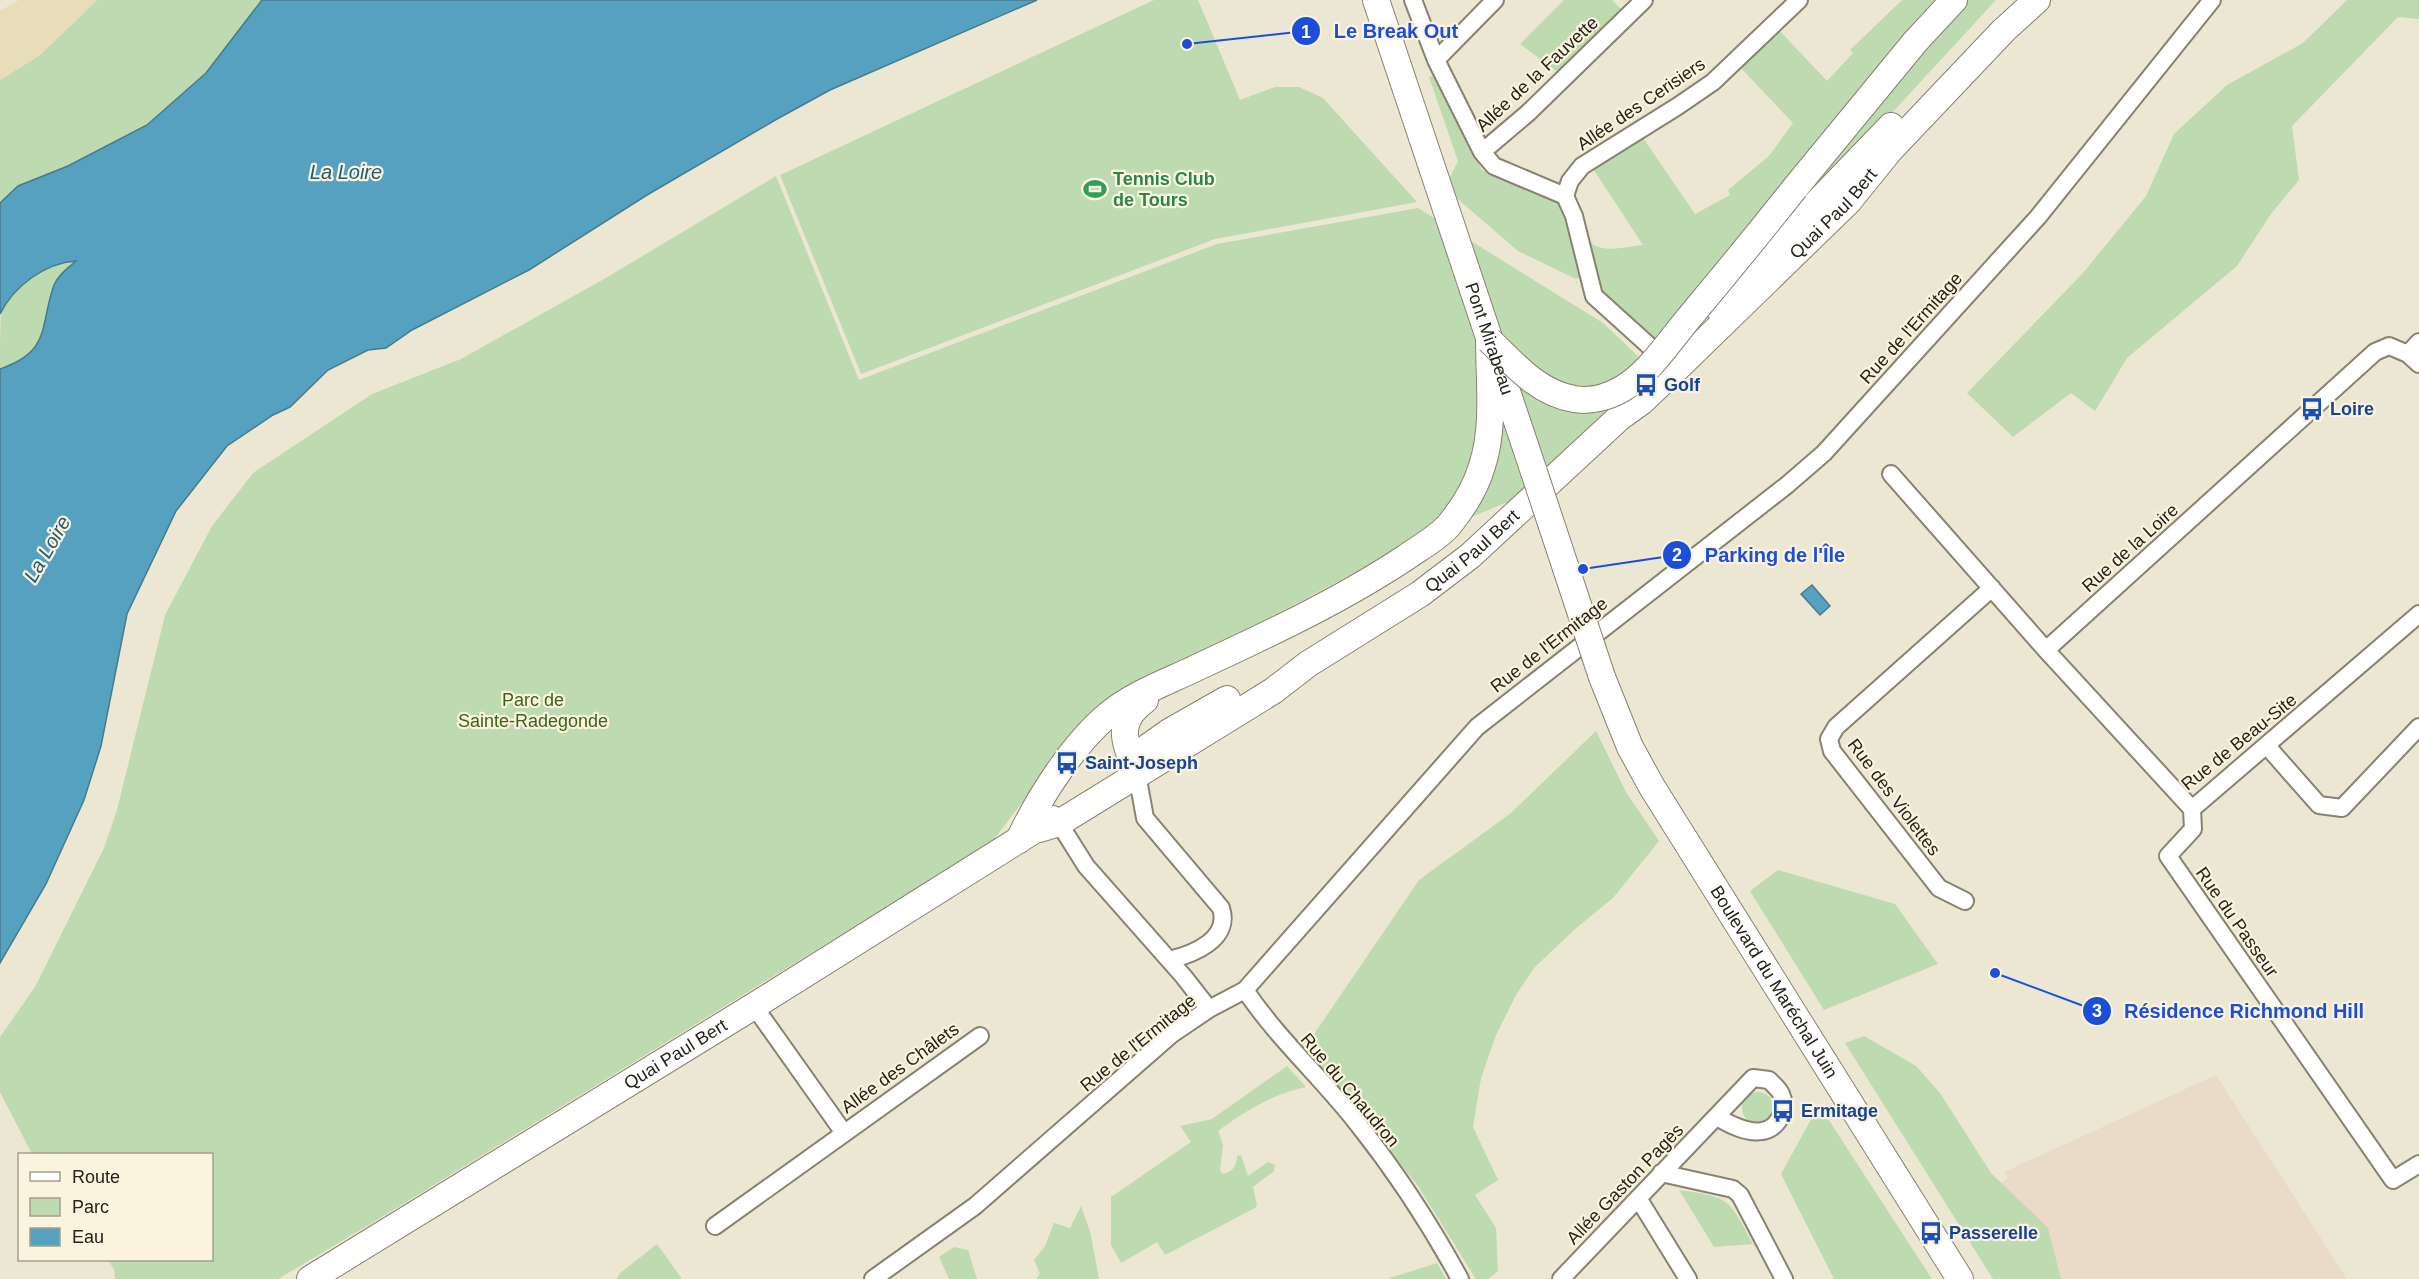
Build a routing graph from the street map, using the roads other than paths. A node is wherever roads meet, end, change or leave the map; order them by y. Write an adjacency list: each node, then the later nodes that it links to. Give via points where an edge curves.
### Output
1 (1376, 0): 15 (main road, Pont Mirabeau)
2 (1413, 0): 12 (street)
3 (1495, 0): 12 (street)
4 (1644, 0): 13 (street, Allée de la Fauvette, via 1528,113)
5 (1799, 0): 14 (street, Allée des Cerisiers, via 1713,82 1582,166 1570,181)
6 (1954, 0): 15 (main road, bridge, via 1915,42 1673,338 1622,389 1598,399 1575,399 1547,390)
7 (2010, 0): 17 (main road, Quai Paul Bert, via 1719,304)
8 (2021, 0): 11 (main road)
9 (2037, 0): 11 (main road, Quai Paul Bert)
10 (2212, 0): 31 (street, Rue de l'Ermitage, via 2038,217 1824,453 1477,727)
11 (2004, 30): 17 (main road, Quai Paul Bert, via 1890,150 1848,202)
12 (1436, 60): 13 (street)
13 (1482, 152): 14 (street, via 1494,166)
14 (1565, 196): 17 (street, via 1574,216 1594,296)
15 (1489, 340): 22 (main road, via 1489,422 1483,466 1448,527 1388,569); 23 (main road, Pont Mirabeau, bridge)
16 (2415, 353): 21 (street, Rue de la Loire, via 2389,346 2375,352)
17 (1672, 366): 26 (main road, Quai Paul Bert, via 1641,402 1462,562 1420,594 1308,664 1232,697 1169,732)
18 (1891, 474): 19 (street)
19 (1992, 588): 21 (street); 29 (street, Rue des Violettes, via 1836,727 1829,740 1832,751 1939,888)
20 (2419, 614): 25 (street, Rue de Beau-Site)
21 (2046, 650): 27 (street, Rue de Beau-Site)
22 (1196, 668): 26 (main road, via 1130,713 1125,735); 28 (main road, via 1125,703 1095,727 1047,791)
23 (1602, 676): 47 (main road, Boulevard du Maréchal Juin, via 1630,747 1652,787)
24 (2419, 728): 25 (street, via 2342,808 2319,805)
25 (2267, 746): 27 (street, Rue de Beau-Site)
26 (1134, 766): 28 (main road, Quai Paul Bert); 30 (street, via 1145,818 1221,908 1224,920 1220,932 1210,941 1190,955)
27 (2192, 809): 37 (street, Rue du Passeur, via 2193,829 2168,856 2392,1180)
28 (1039, 831): 30 (street, via 1086,866); 32 (main road, Quai Paul Bert)
29 (1965, 901)
30 (1169, 960): 33 (street)
31 (1245, 990): 33 (street, Rue de l'Ermitage); 43 (street, Rue du Chaudron, via 1287,1047 1356,1122 1416,1203)
32 (754, 1006): 36 (street, Allée des Châlets); 41 (main road, Quai Paul Bert)
33 (1209, 1009): 42 (street, Rue de l'Ermitage, via 1172,1034 975,1206)
34 (980, 1036): 36 (street, Allée des Châlets)
35 (1717, 1116): 38 (street, Allée Gaston Pagès)
36 (844, 1133): 40 (street, Allée des Châlets)
37 (2419, 1164)
38 (1661, 1173): 39 (street, Allée Gaston Pagès); 46 (street, via 1733,1189 1740,1195)
39 (1638, 1198): 44 (street, Allée Gaston Pagès); 45 (street)
40 (715, 1226)
41 (310, 1279)
42 (873, 1279)
43 (1460, 1279)
44 (1561, 1279)
45 (1688, 1279)
46 (1784, 1279)
47 (1960, 1279)

